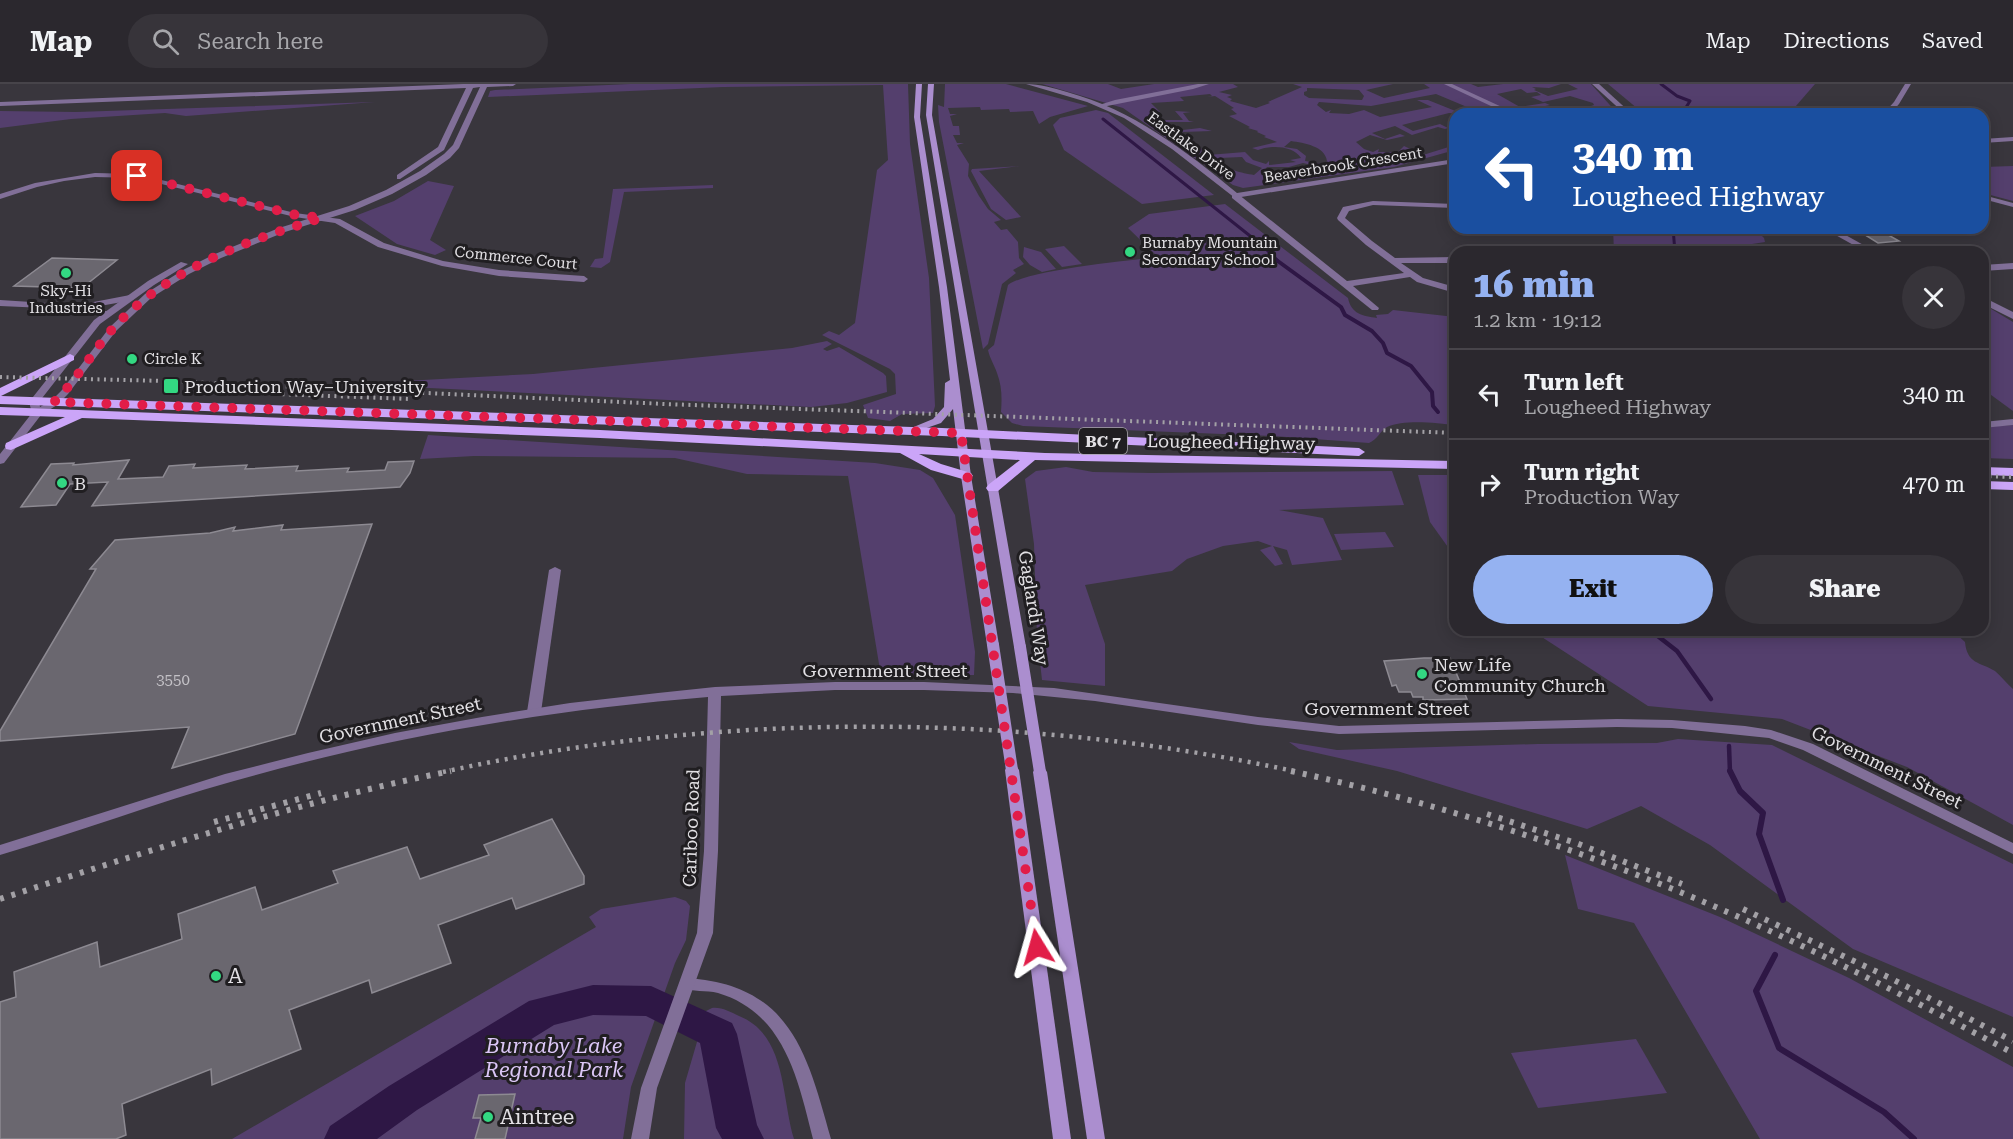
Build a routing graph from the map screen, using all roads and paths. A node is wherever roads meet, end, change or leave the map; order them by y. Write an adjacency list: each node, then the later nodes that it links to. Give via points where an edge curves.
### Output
1 (513, 84): 8 (street)
2 (1029, 84): 12 (street, Eastlake Drive)
3 (1206, 84): 12 (street, via 1172,92 1146,92)
4 (1447, 84): 13 (street)
5 (1595, 84): 14 (street)
6 (1908, 84): 15 (street)
7 (471, 85): 8 (street); 11 (street); 24 (street, via 447,138 432,155 374,192)
8 (485, 85): 25 (street, via 466,129 447,156 389,192)
9 (918, 85): 45 (main road, via 917,117)
10 (931, 85): 56 (main road, Gaglardi Way, via 929,115)
11 (0, 104)
12 (1101, 105): 19 (street, Eastlake Drive, via 1150,130)
13 (1501, 108)
14 (1622, 108)
15 (1892, 108)
16 (2013, 139): 17 (street)
17 (1989, 141)
18 (1449, 162): 19 (street, Beaverbrook Crescent)
19 (1235, 196): 34 (street, Eastlake Drive)
20 (0, 197): 24 (street, Commerce Court, via 64,179 124,175)
21 (1989, 199): 22 (street)
22 (2013, 205)
23 (1449, 206): 28 (street, via 1373,203 1343,212 1345,224)
24 (309, 216): 25 (street, Commerce Court); 36 (street, via 210,252 162,276)
25 (322, 218): 33 (street, Commerce Court, via 337,221 381,245 442,263 499,273); 43 (street, via 202,263 148,296)
26 (1838, 234): 27 (street)
27 (1861, 246)
28 (1395, 260): 29 (street); 32 (street)
29 (1449, 260)
30 (2013, 266): 31 (street)
31 (1989, 268)
32 (1412, 274): 34 (street); 35 (street, via 1428,284)
33 (584, 279)
34 (1347, 284): 40 (street, Eastlake Drive)
35 (1449, 289)
36 (130, 298): 39 (street); 41 (street)
37 (0, 303): 39 (street)
38 (1989, 303): 42 (street)
39 (72, 307): 41 (street)
40 (1375, 308)
41 (108, 314): 43 (street); 44 (street, via 97,322)
42 (2013, 316)
43 (124, 317): 48 (street)
44 (70, 358): 46 (main road); 49 (street)
45 (954, 370): 54 (main road, via 949,407 937,421); 55 (main road)
46 (0, 393)
47 (0, 400): 49 (main road, Lougheed Highway / BC 7)
48 (54, 402): 49 (main road, Lougheed Highway / BC 7); 54 (main road, Lougheed Highway / BC 7)
49 (35, 407): 50 (main road, Lougheed Highway / BC 7); 51 (main road, Lougheed Highway / BC 7); 57 (street)
50 (0, 411)
51 (82, 415): 57 (main road); 58 (main road, Lougheed Highway / BC 7, via 600,434)
52 (2013, 422): 53 (street)
53 (1989, 424)
54 (909, 431): 55 (main road, Lougheed Highway / BC 7)
55 (961, 433): 56 (main road, Lougheed Highway / BC 7); 59 (main road)
56 (983, 434): 60 (main road, Gaglardi Way); 63 (main road, Lougheed Highway / BC 7)
57 (11, 446): 65 (street)
58 (898, 450): 59 (main road, Lougheed Highway / BC 7); 69 (main road)
59 (964, 452): 60 (main road, Lougheed Highway / BC 7); 69 (main road)
60 (986, 454): 61 (main road, Lougheed Highway / BC 7); 72 (main road, Gaglardi Way)
61 (1032, 456): 63 (main road, Lougheed Highway / BC 7, via 1235,461); 72 (main road)
62 (1449, 456): 64 (main road, Lougheed Highway / BC 7)
63 (1375, 457): 64 (main road, Lougheed Highway / BC 7)
64 (1438, 459): 66 (main road, Lougheed Highway / BC 7)
65 (0, 461)
66 (1449, 463)
67 (1989, 471): 68 (main road)
68 (2013, 472)
69 (966, 476): 81 (main road, bridge, via 1012,770)
70 (1989, 485): 71 (main road)
71 (2013, 486)
72 (993, 488): 82 (main road, Gaglardi Way, bridge)
73 (555, 570): 75 (street)
74 (715, 691): 75 (street, Government Street); 76 (street, Government Street, via 856,685 1016,689 1339,730 1617,723 1745,730 1808,747); 78 (street, Cariboo Road, via 705,933)
75 (534, 712): 77 (street, Government Street, via 424,731 306,758)
76 (2013, 849)
77 (0, 850)
78 (687, 984): 79 (street, via 649,1088); 80 (street, via 723,988 756,1006 783,1029 798,1057)
79 (640, 1139)
80 (822, 1139)
81 (1062, 1139)
82 (1096, 1139)

